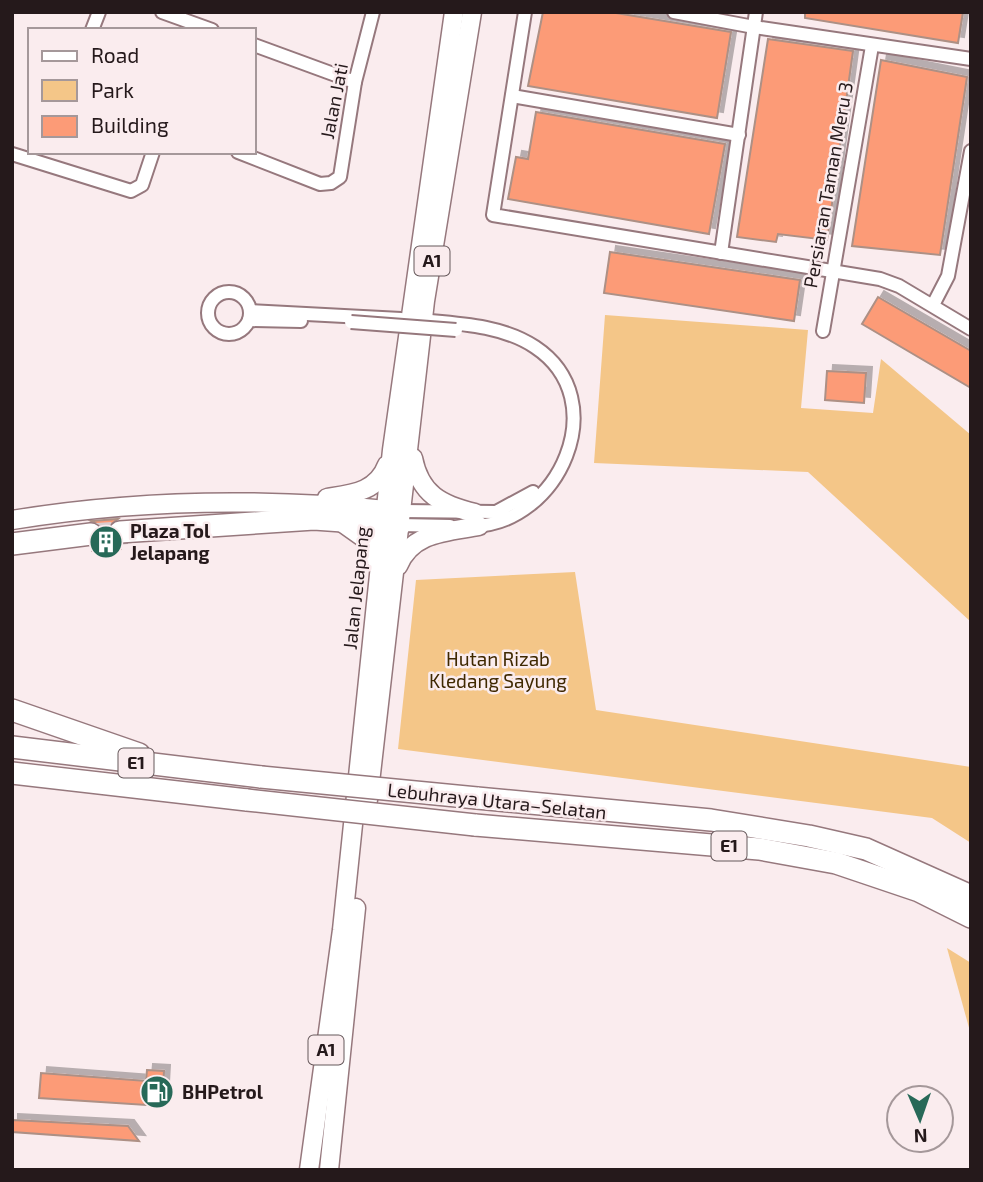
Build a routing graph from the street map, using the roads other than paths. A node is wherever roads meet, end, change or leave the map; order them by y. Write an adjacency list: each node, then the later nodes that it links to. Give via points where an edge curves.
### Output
1 (162, 12): 8 (street)
2 (373, 12): 13 (street, Jalan Jati)
3 (454, 12): 27 (main road, Jalan Jelapang / A1)
4 (472, 12): 26 (main road, Jalan Jelapang / A1, via 425,301)
5 (525, 12): 14 (street)
6 (674, 12): 9 (street)
7 (756, 12): 9 (street)
8 (197, 27)
9 (754, 27): 11 (street); 15 (street)
10 (256, 46): 13 (street)
11 (872, 46): 12 (street); 22 (street, Persiaran Taman Meru 3)
12 (971, 59)
13 (355, 82): 19 (street, Jalan Jati, via 340,177 331,183 320,184)
14 (512, 96): 15 (street); 21 (street, via 493,215)
15 (739, 135): 21 (street)
16 (971, 151): 23 (street, via 948,276)
17 (12, 154): 20 (street)
18 (152, 154): 20 (street, via 137,191)
19 (243, 154)
20 (42, 157)
21 (721, 253): 22 (street)
22 (833, 270): 23 (street, via 889,281); 25 (street, Persiaran Taman Meru 3)
23 (933, 305): 24 (street)
24 (971, 329)
25 (823, 331)
26 (410, 444): 29 (main road, Jalan Jelapang / A1); 31 (main road, via 417,476 428,493)
27 (392, 450): 28 (main road, via 379,482 369,488); 29 (main road, Jalan Jelapang / A1)
28 (299, 502): 29 (main road); 32 (main road, via 129,508)
29 (393, 517): 30 (highway); 31 (street); 36 (main road, Jalan Jelapang / A1)
30 (340, 519): 33 (highway); 36 (highway, via 365,537)
31 (477, 519): 31 (street, bridge, via 508,518 525,508 559,474 572,442 574,418 570,394 554,363 522,340 481,327 401,319 249,316 456,330 509,342 536,356 560,386 568,417 563,451 552,473 522,500); 36 (main road, via 415,542)
32 (12, 520)
33 (120, 532)
34 (91, 534): 35 (highway)
35 (12, 544)
36 (387, 570): 43 (main road, Jalan Jelapang / A1); 44 (main road, Jalan Jelapang / A1)
37 (12, 710): 40 (highway, via 135,752)
38 (12, 747): 40 (highway, Lebuhraya Utara–Selatan / E1)
39 (12, 773): 42 (highway, Lebuhraya Utara–Selatan / E1, bridge, via 475,825 759,849 836,863 919,891)
40 (219, 773): 41 (highway, Lebuhraya Utara–Selatan / E1, bridge, via 711,820 809,836 866,849)
41 (971, 896)
42 (971, 918)
43 (309, 1170)
44 (329, 1170)

